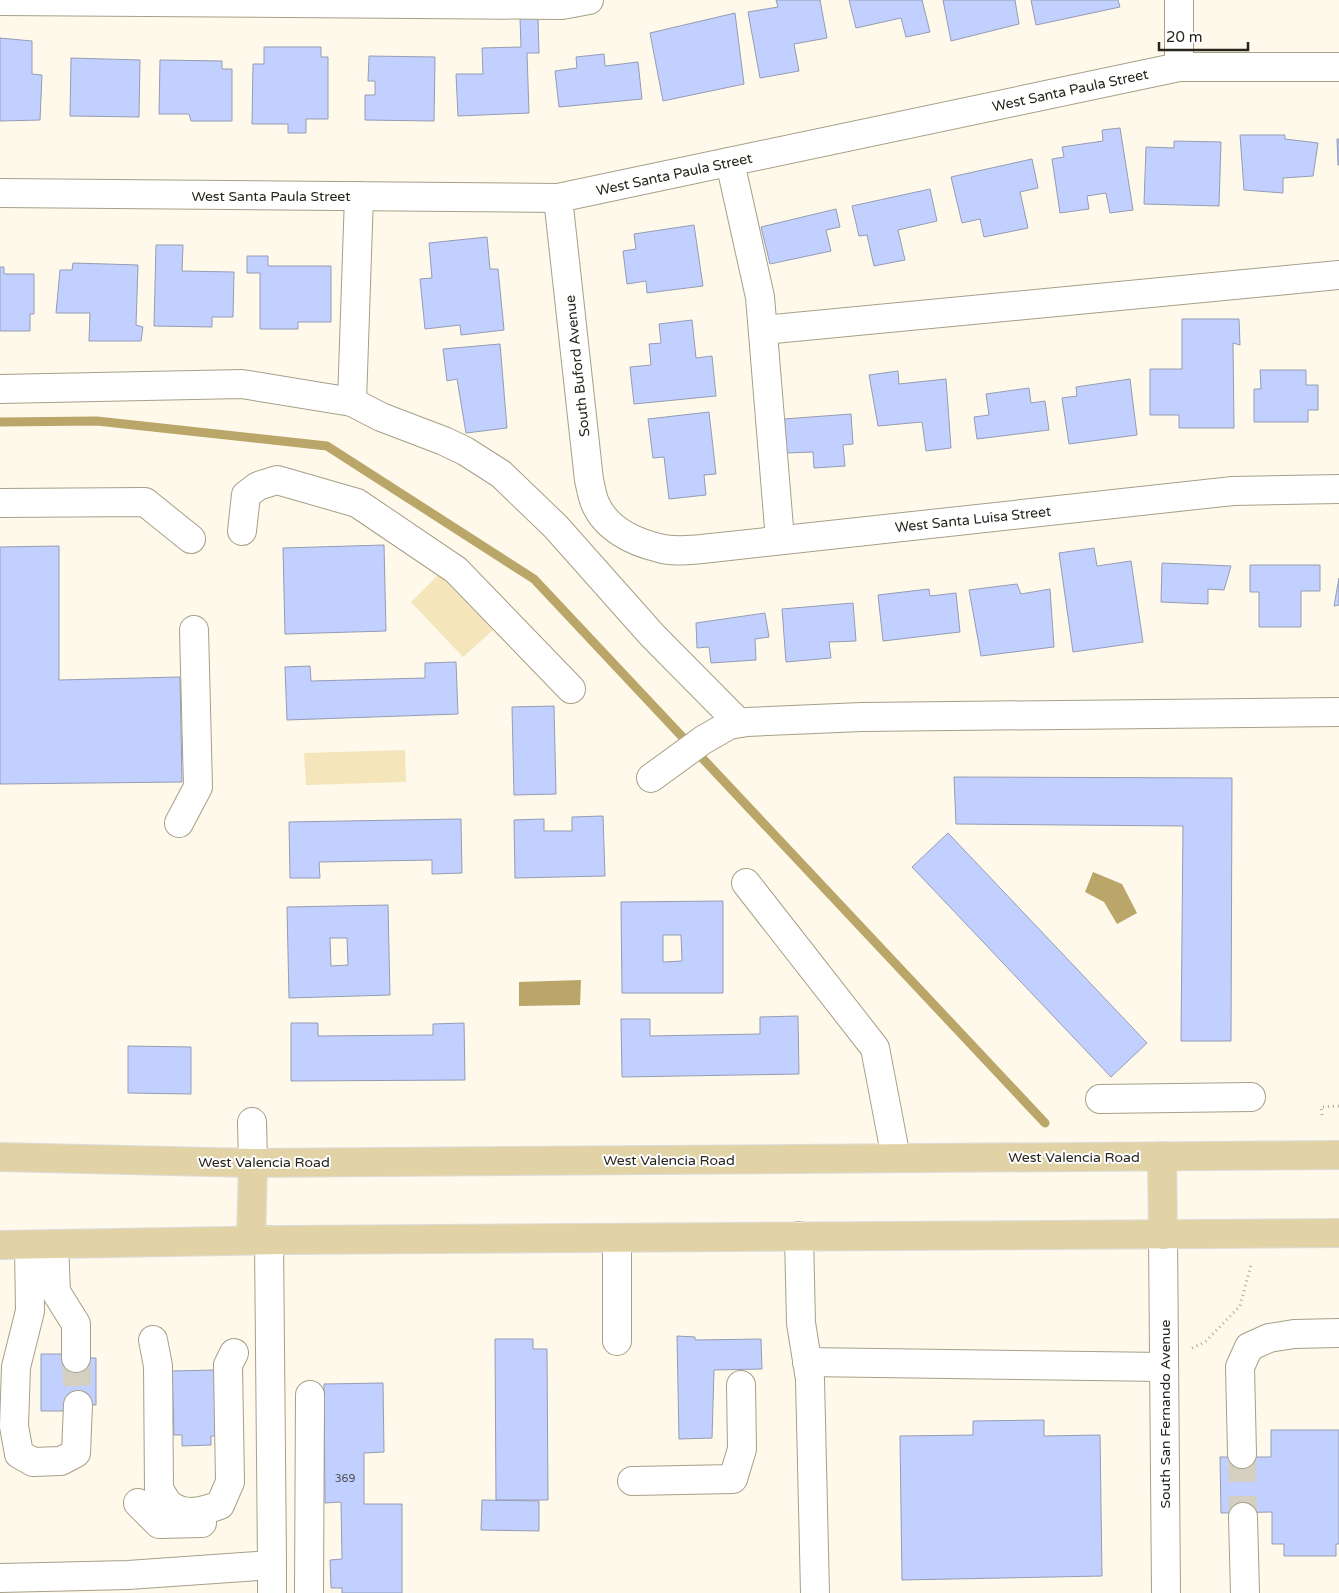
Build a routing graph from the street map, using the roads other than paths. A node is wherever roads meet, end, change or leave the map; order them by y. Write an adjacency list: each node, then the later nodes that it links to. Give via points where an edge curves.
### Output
1 (589, 0): 3 (street, via 562,5)
2 (1179, 0): 4 (street)
3 (0, 1)
4 (1179, 67): 5 (street, West Santa Paula Street); 6 (street, West Santa Paula Street)
5 (1339, 67)
6 (730, 162): 9 (street, West Santa Paula Street); 11 (street, via 760,297)
7 (0, 193): 8 (street, West Santa Paula Street)
8 (359, 196): 9 (street, West Santa Paula Street); 13 (street)
9 (558, 198): 16 (street, South Buford Avenue, via 589,480 596,504)
10 (1339, 275): 11 (street)
11 (763, 330): 19 (street)
12 (0, 390): 13 (street, via 242,384)
13 (352, 402): 23 (street, via 465,451 501,474 556,527 652,635)
14 (1339, 490): 19 (street, West Santa Luisa Street, via 1233,491)
15 (0, 503): 18 (street, via 145,502)
16 (613, 528): 19 (street, West Santa Luisa Street, via 636,541 661,549 702,549)
17 (242, 530): 21 (street, via 246,495 258,486 277,480 356,503 456,570)
18 (191, 539)
19 (780, 540)
20 (194, 630): 25 (street, via 198,787)
21 (571, 689)
22 (1339, 712): 23 (street, via 862,717)
23 (739, 723): 24 (street, via 703,740)
24 (651, 778)
25 (179, 823)
26 (746, 883): 33 (street, via 875,1048)
27 (1251, 1097): 28 (street)
28 (1100, 1098)
29 (252, 1122): 34 (street)
30 (1339, 1155): 31 (main road, West Valencia Road)
31 (1162, 1156): 33 (main road, West Valencia Road); 36 (main road)
32 (0, 1157): 34 (main road, West Valencia Road)
33 (896, 1158): 34 (main road, West Valencia Road)
34 (252, 1163): 39 (main road)
35 (1339, 1233): 36 (main road)
36 (1163, 1234): 37 (main road); 47 (street, South San Fernando Avenue)
37 (799, 1236): 38 (main road); 46 (street, via 801,1323)
38 (617, 1238): 39 (main road); 44 (street)
39 (260, 1240): 41 (main road); 55 (street)
40 (0, 1245): 41 (main road)
41 (41, 1245): 45 (street, via 56,1292 76,1324); 50 (street, via 16,1367 14,1426 19,1454 33,1462 61,1461 76,1454)
42 (1339, 1333): 51 (street, via 1277,1336 1249,1347 1240,1366)
43 (153, 1340): 53 (street, via 158,1366 159,1489 169,1505 183,1511 200,1512 220,1505 230,1482 228,1365 234,1352 241,1372 241,1502 223,1523 159,1524)
44 (617, 1340)
45 (76, 1358)
46 (807, 1362): 47 (street); 59 (street)
47 (1164, 1364): 60 (street, South San Fernando Avenue)
48 (741, 1385): 52 (street, via 742,1449 733,1480)
49 (310, 1394): 58 (street)
50 (78, 1405)
51 (1242, 1454)
52 (632, 1481)
53 (138, 1503)
54 (1243, 1517): 61 (street)
55 (272, 1565): 56 (street, via 128,1575); 57 (street)
56 (0, 1578)
57 (272, 1593)
58 (310, 1593)
59 (815, 1593)
60 (1166, 1593)
61 (1245, 1593)

